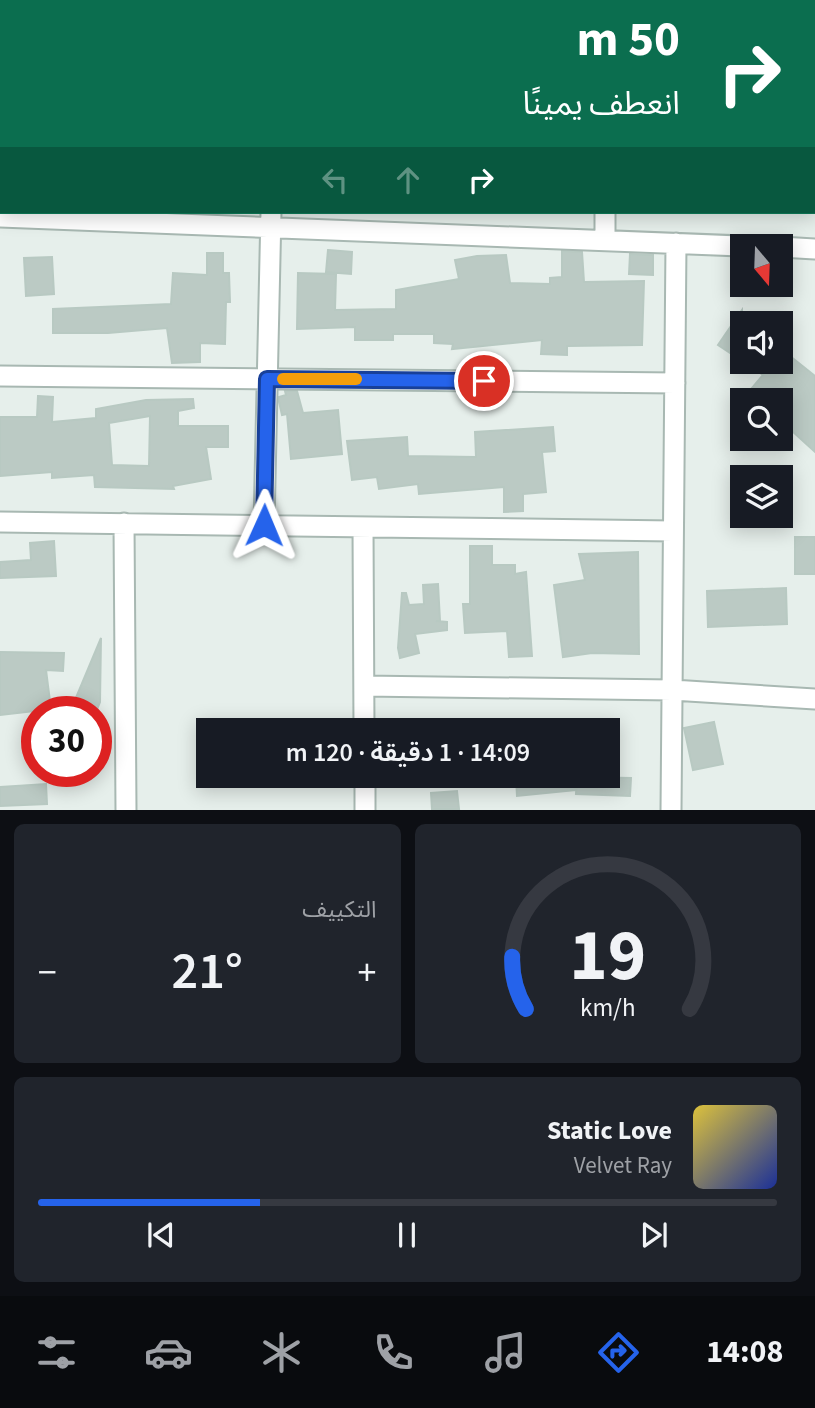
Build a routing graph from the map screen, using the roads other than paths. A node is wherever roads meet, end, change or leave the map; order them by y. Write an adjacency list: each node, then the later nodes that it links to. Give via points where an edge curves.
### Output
1 (606, 214): 4 (street)
2 (0, 218): 3 (street)
3 (271, 220): 4 (street); 10 (street)
4 (605, 240): 5 (street)
5 (676, 243): 6 (street); 11 (street)
6 (730, 245)
7 (793, 247): 8 (street)
8 (815, 248)
9 (0, 376): 10 (street)
10 (267, 379): 11 (street); 14 (street)
11 (674, 383): 16 (street)
12 (0, 522): 13 (street)
13 (124, 523): 14 (street); 22 (street)
14 (264, 525): 15 (street)
15 (363, 527): 16 (street); 17 (street)
16 (673, 531): 18 (street)
17 (364, 686): 18 (street); 20 (street)
18 (672, 690): 19 (street); 24 (street)
19 (815, 699)
20 (364, 718)
21 (365, 788): 23 (street)
22 (126, 810)
23 (365, 810)
24 (671, 810)

